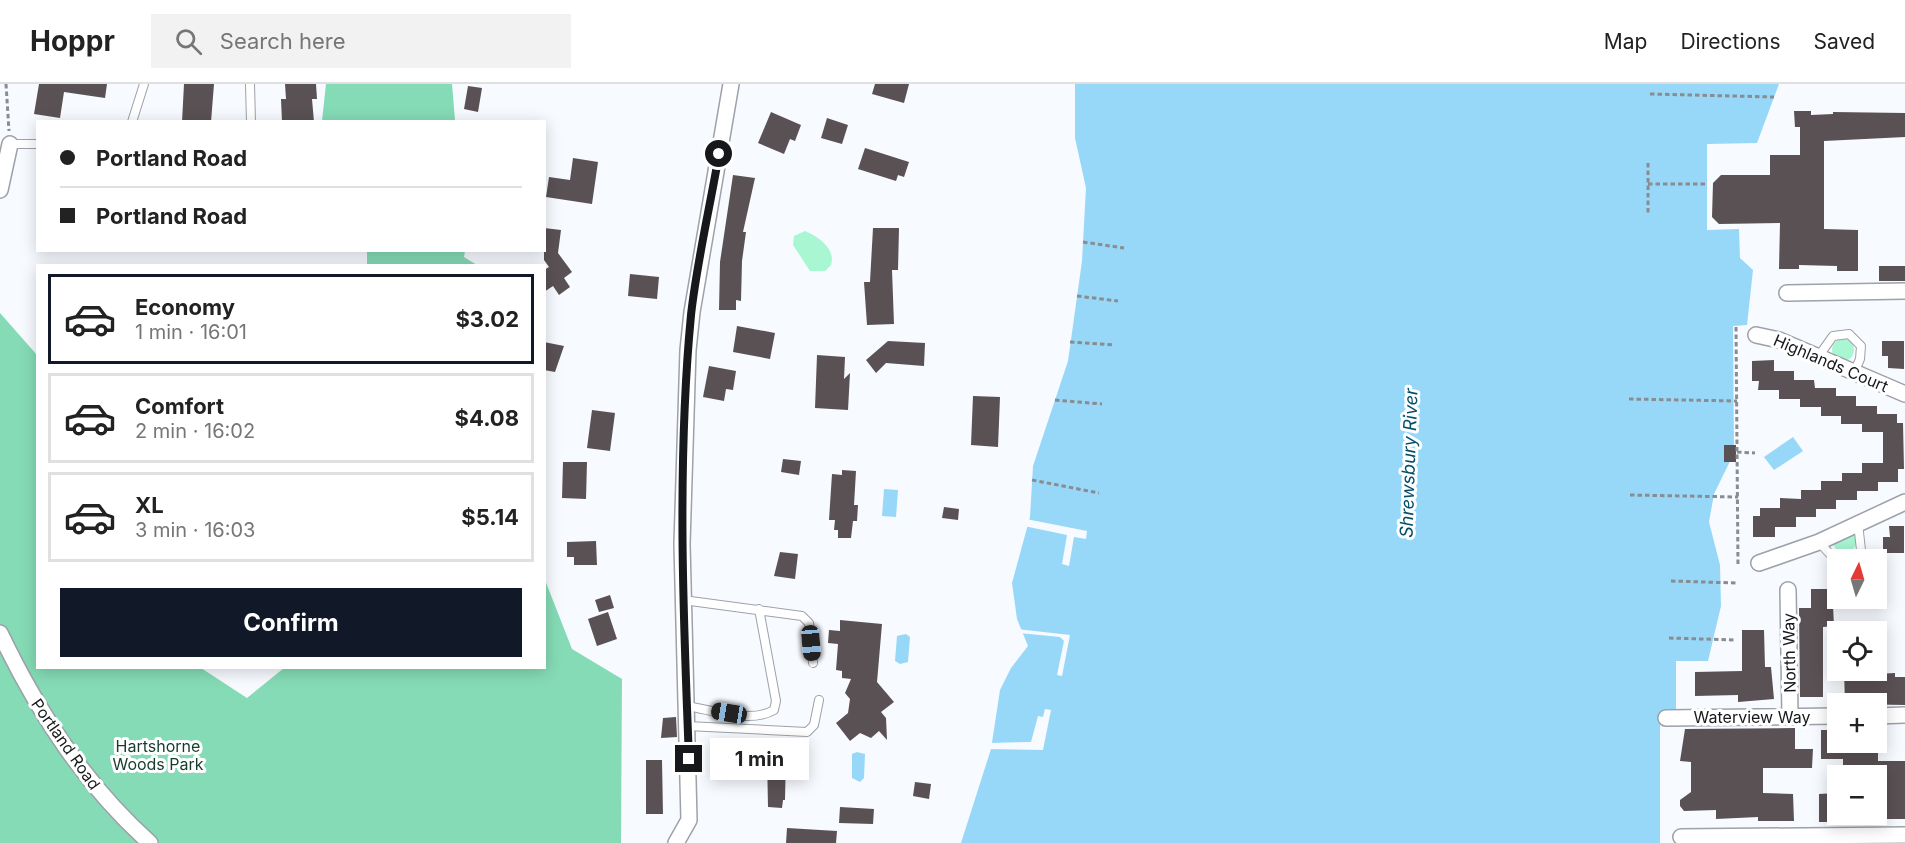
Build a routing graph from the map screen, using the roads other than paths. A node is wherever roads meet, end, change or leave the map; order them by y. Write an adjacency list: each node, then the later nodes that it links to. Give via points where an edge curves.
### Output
1 (144, 84): 4 (lane)
2 (250, 84): 5 (lane)
3 (730, 84): 22 (street, via 690,331)
4 (133, 120)
5 (251, 120)
6 (10, 144): 7 (lane); 8 (street)
7 (36, 144)
8 (0, 190)
9 (1905, 291): 10 (street)
10 (1787, 293)
11 (1756, 335): 12 (street, Highlands Court)
12 (1818, 357): 13 (street, Highlands Court); 13 (lane, via 1833,336 1849,334 1861,346)
13 (1854, 373): 14 (street, Highlands Court)
14 (1905, 394)
15 (1905, 502): 16 (street)
16 (1858, 523): 17 (street); 18 (lane)
17 (1819, 542): 19 (lane); 20 (street)
18 (1861, 549)
19 (1827, 550)
20 (1759, 563)
21 (1788, 590): 31 (street, North Way)
22 (683, 600): 23 (lane); 27 (street)
23 (759, 609): 25 (lane, via 802,616 809,623); 27 (lane, via 776,701 774,710 765,716 750,717)
24 (0, 633): 36 (street, Portland Road, via 43,715 71,756 108,803)
25 (813, 663)
26 (819, 700): 33 (lane, via 814,725 807,732)
27 (687, 706): 33 (street)
28 (1827, 716): 31 (street, Waterview Way)
29 (1887, 716): 30 (street)
30 (1905, 716)
31 (1790, 717): 32 (street, Waterview Way)
32 (1666, 718)
33 (687, 726): 37 (street, via 689,820)
34 (1905, 835): 35 (street)
35 (1681, 837)
36 (150, 843)
37 (676, 843)

